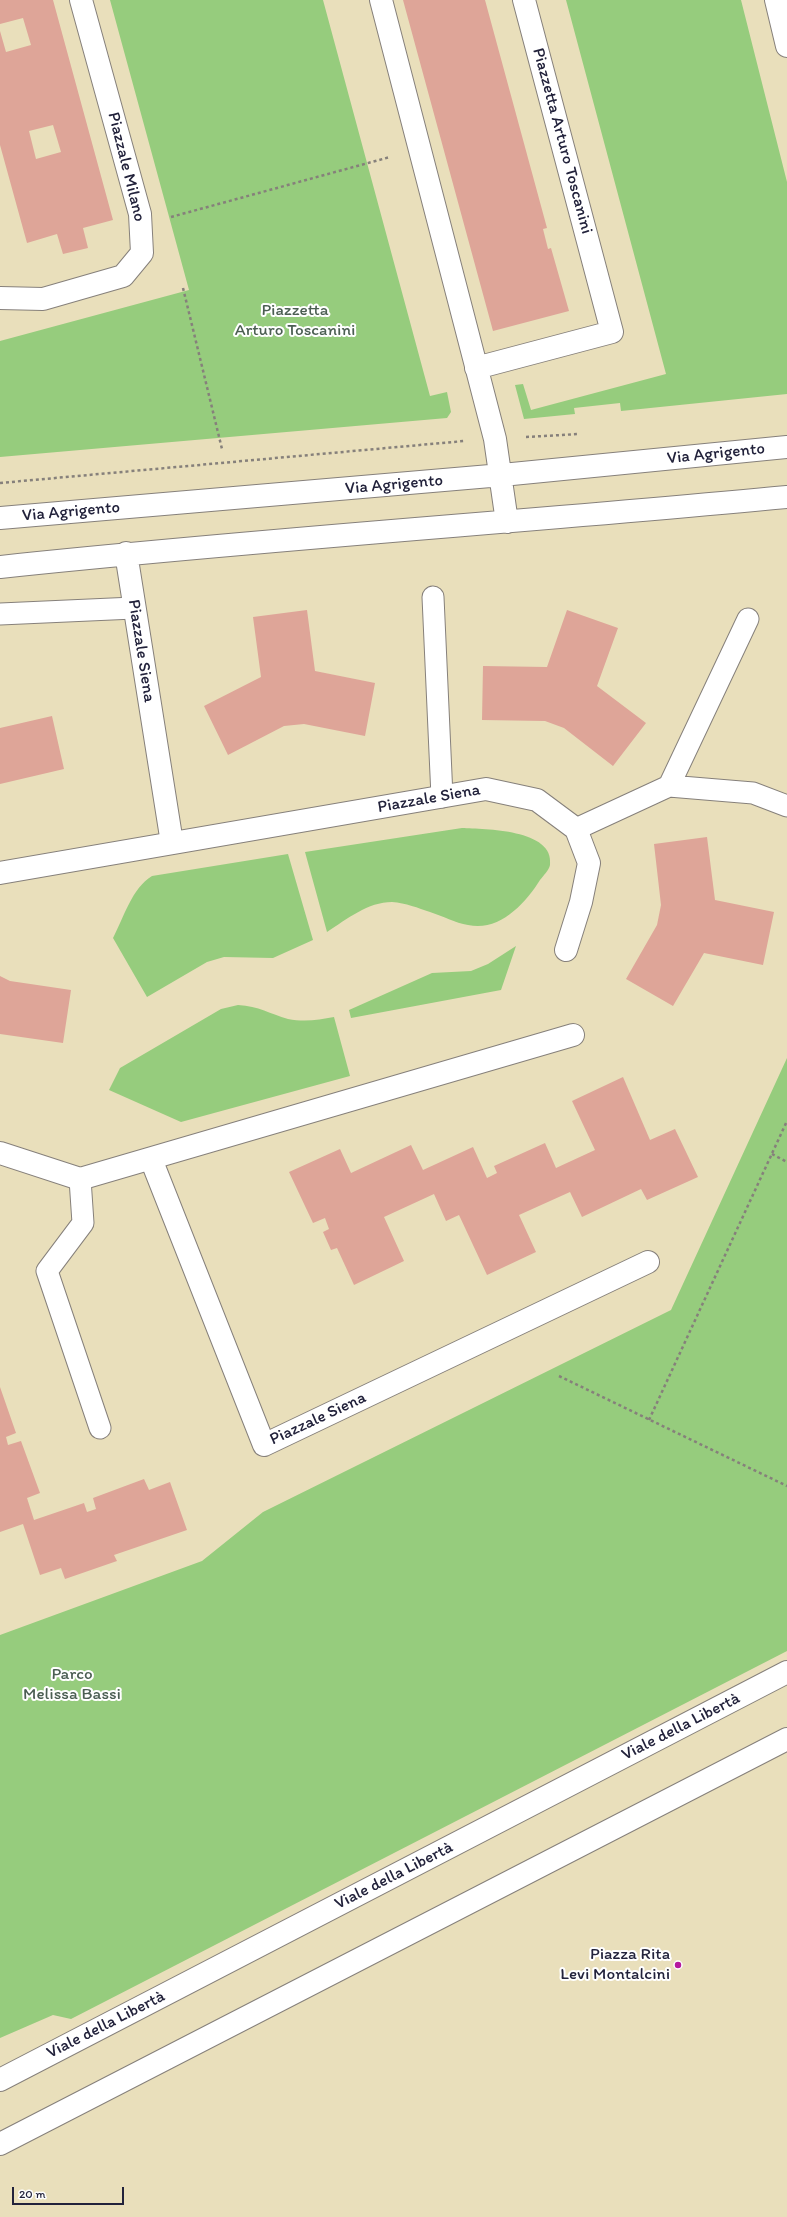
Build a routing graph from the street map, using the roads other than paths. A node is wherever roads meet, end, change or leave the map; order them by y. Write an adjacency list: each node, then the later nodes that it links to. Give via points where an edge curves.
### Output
1 (81, 0): 6 (street, Piazzale Milano, via 140,214 142,253 123,276 43,299)
2 (381, 0): 7 (street)
3 (524, 0): 7 (street, Piazzetta Arturo Toscanini, via 612,332)
4 (776, 0): 5 (street)
5 (787, 46)
6 (0, 298)
7 (476, 368): 9 (street)
8 (787, 447): 9 (street, Via Agrigento)
9 (502, 475): 11 (street, Via Agrigento); 12 (street)
10 (787, 497): 12 (street)
11 (0, 518)
12 (507, 522): 13 (street)
13 (126, 553): 14 (street); 16 (street, Piazzale Siena)
14 (0, 567)
15 (433, 597): 20 (lane)
16 (134, 608): 17 (lane); 23 (street, Piazzale Siena)
17 (0, 614)
18 (748, 619): 19 (lane)
19 (669, 786): 21 (lane, via 753,793); 22 (lane)
20 (442, 796): 22 (street, Piazzale Siena, via 486,788 537,800); 23 (street, Piazzale Siena)
21 (787, 806)
22 (576, 830): 25 (street, via 588,863 581,902)
23 (172, 844): 24 (street, Piazzale Siena)
24 (0, 873)
25 (566, 950)
26 (573, 1035): 28 (street)
27 (0, 1153): 29 (street)
28 (151, 1159): 29 (street); 30 (street, Piazzale Siena, via 264,1445)
29 (80, 1179): 31 (lane, via 83,1223 48,1271)
30 (648, 1262)
31 (100, 1428)
32 (787, 1672): 34 (street, Viale della Libertà)
33 (787, 1739): 35 (street)
34 (0, 2080)
35 (0, 2144)

